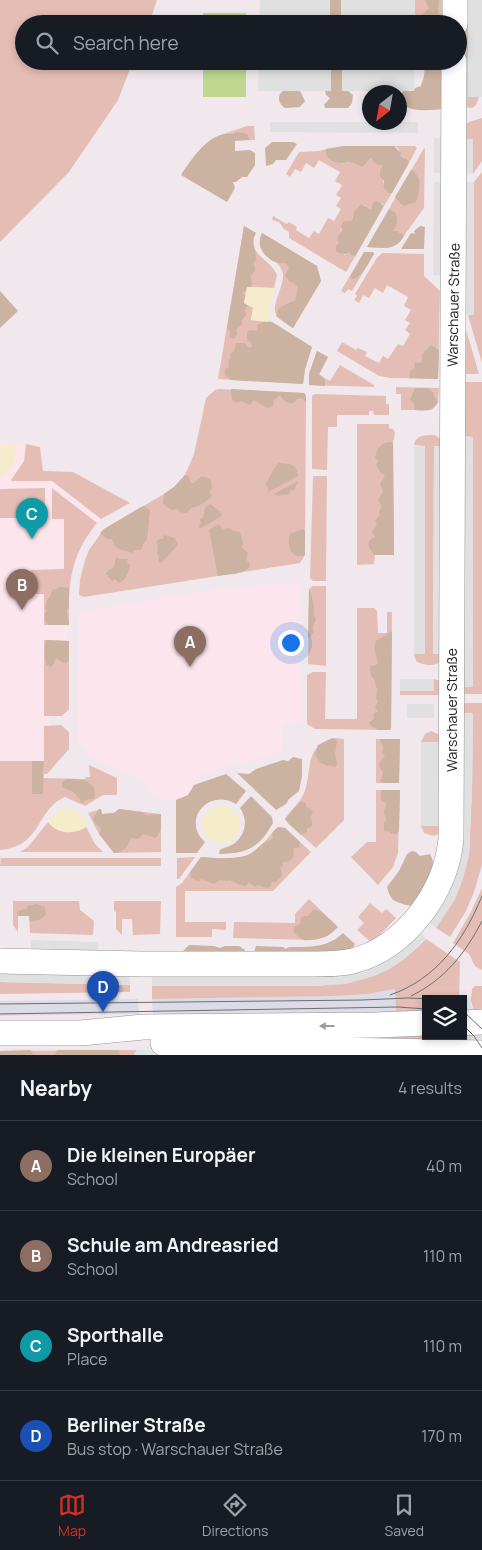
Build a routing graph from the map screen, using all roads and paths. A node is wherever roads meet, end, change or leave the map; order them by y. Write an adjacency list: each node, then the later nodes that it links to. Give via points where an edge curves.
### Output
1 (455, 0): 2 (street)
2 (455, 15)
3 (454, 70): 4 (street, Warschauer Straße, via 451,839 448,861 438,886 423,911 404,932 378,950 354,961 142,964)
4 (0, 960)
5 (467, 1022): 6 (street)
6 (482, 1022)
7 (422, 1024): 9 (street, one-way to 9)
8 (0, 1033): 9 (street, via 81,1033 129,1027)
9 (193, 1042): 10 (street)
10 (294, 1049): 11 (street); 12 (street)
11 (482, 1053)
12 (264, 1055)

